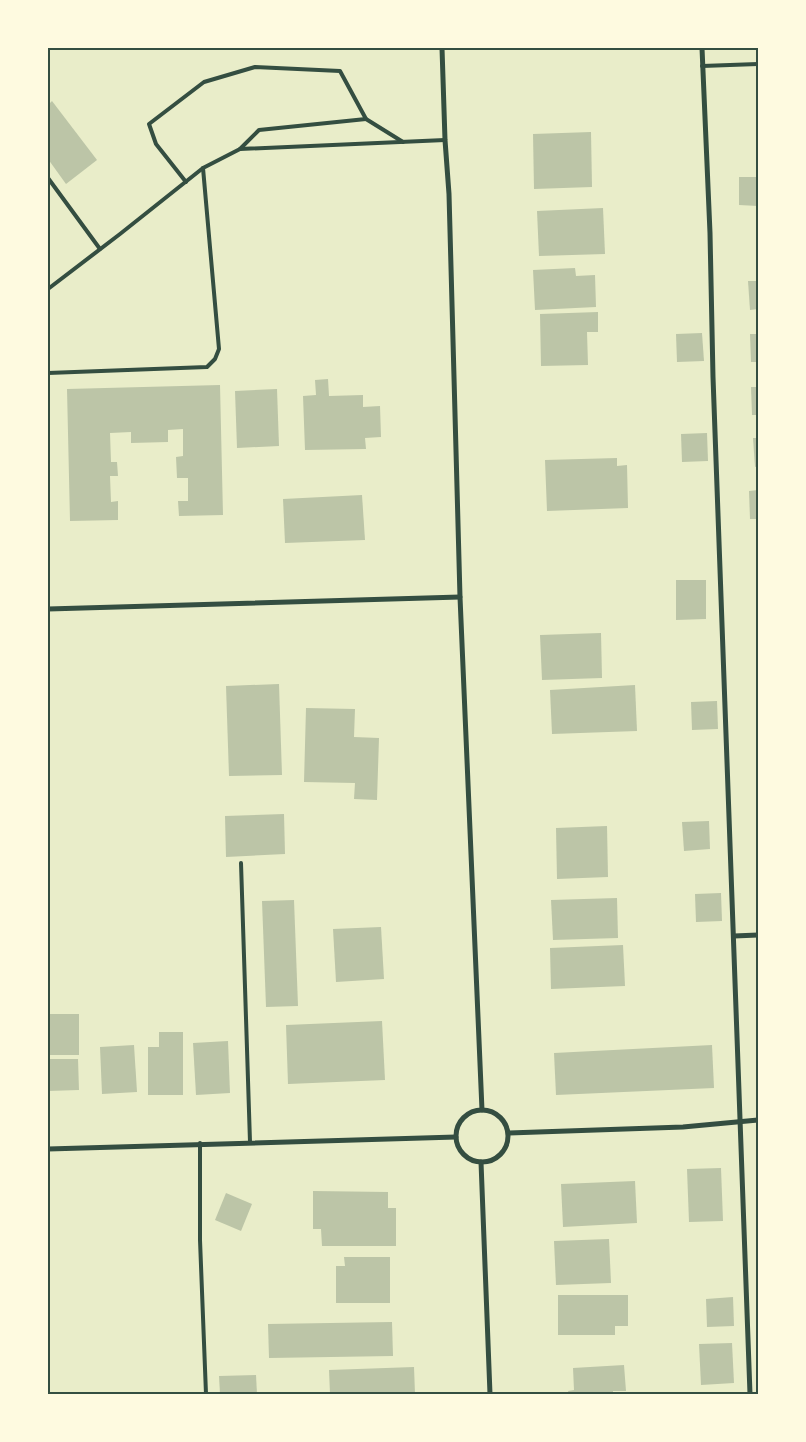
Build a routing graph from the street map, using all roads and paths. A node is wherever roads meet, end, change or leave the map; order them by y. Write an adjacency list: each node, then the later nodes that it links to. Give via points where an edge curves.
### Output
1 (442, 48): 6 (street)
2 (702, 48): 4 (street)
3 (758, 64): 4 (lane)
4 (702, 66): 19 (street)
5 (366, 119): 7 (lane); 8 (lane, via 259,130); 11 (lane, via 340,71 255,67 204,82 149,124 156,144)
6 (445, 140): 7 (lane); 15 (street)
7 (404, 142): 8 (lane)
8 (240, 149): 9 (lane)
9 (203, 168): 11 (lane); 14 (lane, via 219,349 215,359 207,367)
10 (48, 178): 12 (lane)
11 (186, 182): 12 (lane)
12 (100, 249): 13 (lane)
13 (48, 289)
14 (48, 374)
15 (460, 597): 16 (street); 20 (street)
16 (48, 609)
17 (241, 863): 25 (lane)
18 (758, 935): 19 (street)
19 (734, 936): 22 (street)
20 (482, 1110): 23 (street, via 494,1113 504,1121); 24 (street, via 463,1118)
21 (758, 1120): 22 (street)
22 (740, 1121): 23 (street, via 683,1127); 31 (street)
23 (509, 1134): 28 (street, via 508,1145 502,1154 492,1161)
24 (456, 1137): 25 (street); 28 (street, via 464,1155)
25 (250, 1142): 26 (street)
26 (200, 1143): 27 (street); 29 (lane)
27 (48, 1149)
28 (481, 1162): 30 (street)
29 (206, 1394)
30 (490, 1394)
31 (750, 1394)

